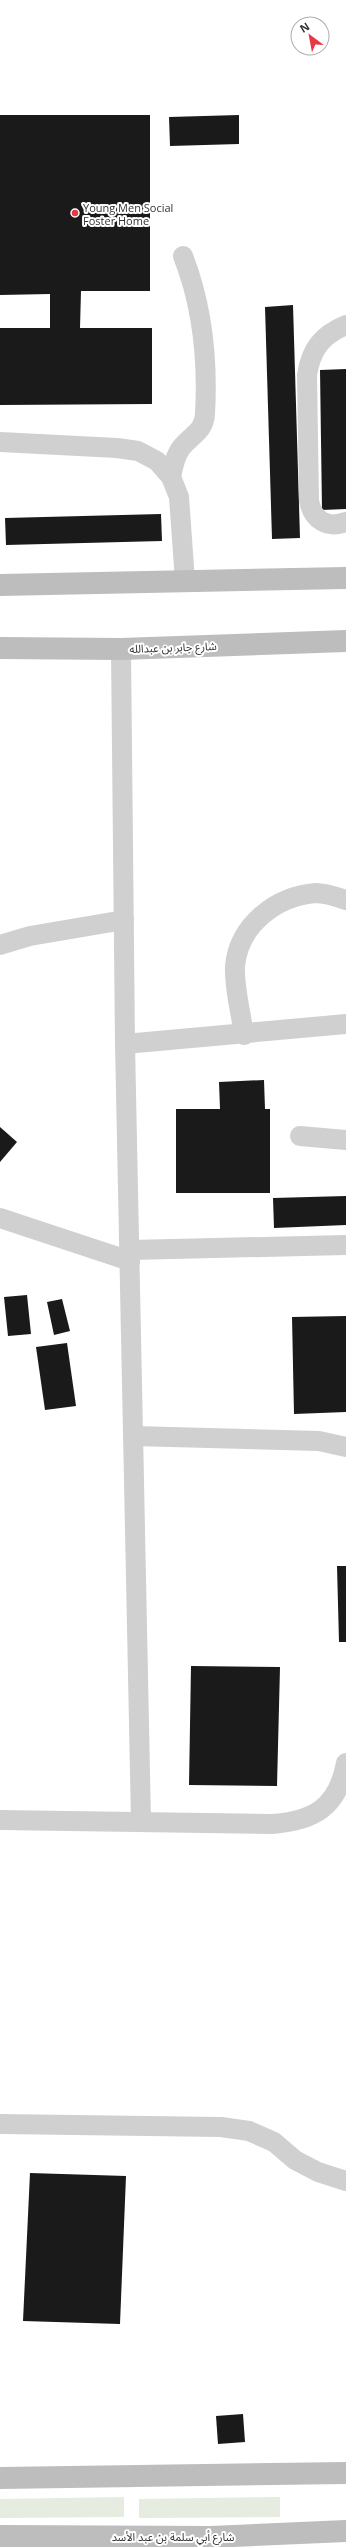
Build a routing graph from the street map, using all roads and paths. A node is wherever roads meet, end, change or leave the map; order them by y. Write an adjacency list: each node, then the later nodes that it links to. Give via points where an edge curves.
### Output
1 (183, 256): 4 (lane, via 199,302 203,326 205,414 204,424 199,432 181,448 174,462)
2 (346, 325): 5 (lane, via 330,331 318,343 310,358 308,375 311,510 322,522 338,525)
3 (0, 442): 4 (lane, via 138,451 157,461)
4 (171, 477): 7 (lane, via 179,497)
5 (346, 522)
6 (346, 578): 7 (street)
7 (185, 581): 8 (street)
8 (0, 585)
9 (346, 641): 11 (street, شارع جابر بن عبدالله)
10 (0, 648): 11 (street, شارع جابر بن عبدالله)
11 (121, 649): 13 (lane)
12 (346, 900): 16 (lane, via 318,893 288,898 262,913 244,937 235,966)
13 (124, 920): 14 (lane, via 30,936); 17 (lane)
14 (0, 945)
15 (346, 1024): 16 (lane)
16 (244, 1035): 17 (lane)
17 (125, 1044): 22 (lane)
18 (300, 1136): 19 (lane)
19 (346, 1140)
20 (0, 1218): 22 (lane)
21 (346, 1245): 22 (lane)
22 (130, 1256): 23 (lane)
23 (133, 1436): 24 (lane, via 318,1441); 27 (lane)
24 (346, 1448)
25 (345, 1772): 27 (lane, via 334,1798 316,1814 295,1823)
26 (0, 1820): 27 (lane)
27 (141, 1821)
28 (0, 2124): 29 (lane, via 221,2127 248,2131 274,2142 295,2160 318,2172)
29 (346, 2181)
30 (346, 2473): 31 (street)
31 (0, 2478)
32 (346, 2531): 33 (street, شارع أبي سلمة بن عبد الأسد, via 211,2536)
33 (0, 2536)

